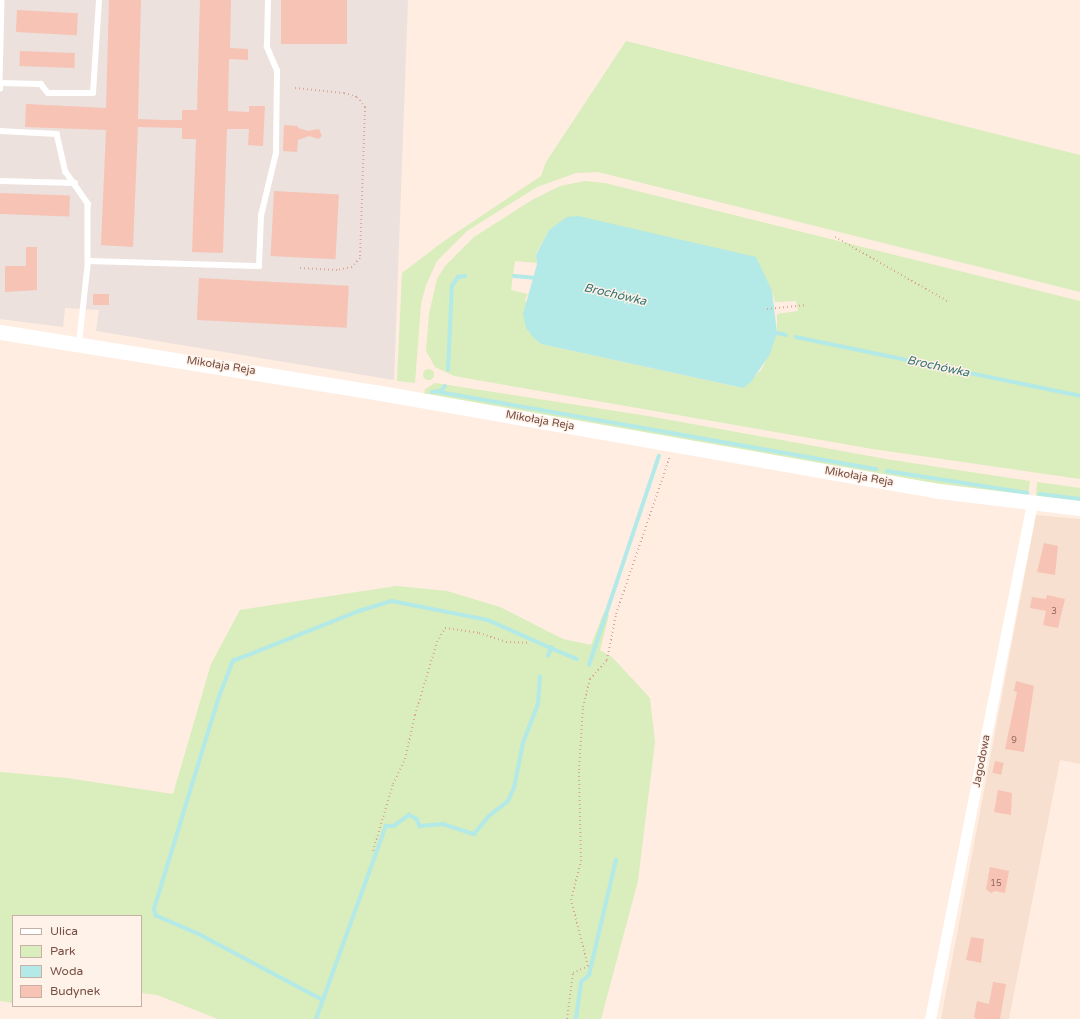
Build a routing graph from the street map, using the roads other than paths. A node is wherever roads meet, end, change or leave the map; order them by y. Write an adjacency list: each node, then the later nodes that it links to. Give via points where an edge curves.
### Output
1 (2, 0): 4 (lane)
2 (99, 0): 4 (lane, via 93,93 48,93 41,84)
3 (268, 0): 9 (lane, via 267,47 277,71 276,153 261,216 259,266)
4 (0, 83): 5 (lane)
5 (0, 90)
6 (0, 132): 8 (lane, via 57,134 61,160)
7 (0, 181): 8 (lane)
8 (74, 183): 9 (lane, via 88,204)
9 (88, 261): 11 (lane)
10 (0, 332): 11 (street, Mikołaja Reja)
11 (79, 343): 12 (street, Mikołaja Reja, via 939,491)
12 (1032, 503): 13 (street, Mikołaja Reja); 14 (street, Jagodowa)
13 (1080, 508)
14 (930, 1019)

